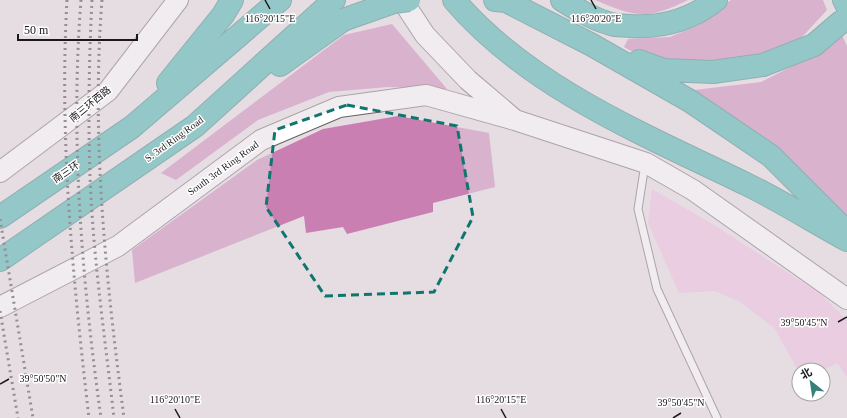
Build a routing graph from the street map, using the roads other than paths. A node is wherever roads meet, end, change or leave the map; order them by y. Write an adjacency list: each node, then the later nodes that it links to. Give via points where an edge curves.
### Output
1 (178, 0): 18 (street, 南三环西路, via 108,91)
2 (232, 0): 15 (highway, via 223,15)
3 (280, 0): 15 (highway)
4 (334, 0): 16 (highway, S. 3rd Ring Road)
5 (402, 0): 14 (street, via 425,35 468,80)
6 (409, 0): 16 (highway, bridge, via 394,2 343,20)
7 (454, 0): 21 (highway, via 471,19 513,56 576,97 623,124 749,186)
8 (562, 0): 9 (highway, via 585,14 613,25 645,27 674,23 703,10)
9 (716, 0)
10 (844, 0): 12 (highway)
11 (501, 1): 13 (highway)
12 (844, 14): 13 (highway, via 814,45 762,66 713,72 664,70)
13 (592, 45): 20 (highway, via 690,101 771,156)
14 (515, 120): 17 (street, South 3rd Ring Road); 25 (street, South 3rd Ring Road, via 426,95 339,107 261,140 118,246)
15 (132, 126): 19 (highway, 南三环)
16 (195, 126): 22 (highway, S. 3rd Ring Road)
17 (646, 163): 23 (street, South 3rd Ring Road, via 693,190); 26 (lane, via 638,209 657,289)
18 (0, 172)
19 (0, 217)
20 (847, 232)
21 (847, 240)
22 (0, 260)
23 (839, 290): 24 (street, South 3rd Ring Road)
24 (847, 299)
25 (0, 307)
26 (717, 418)

